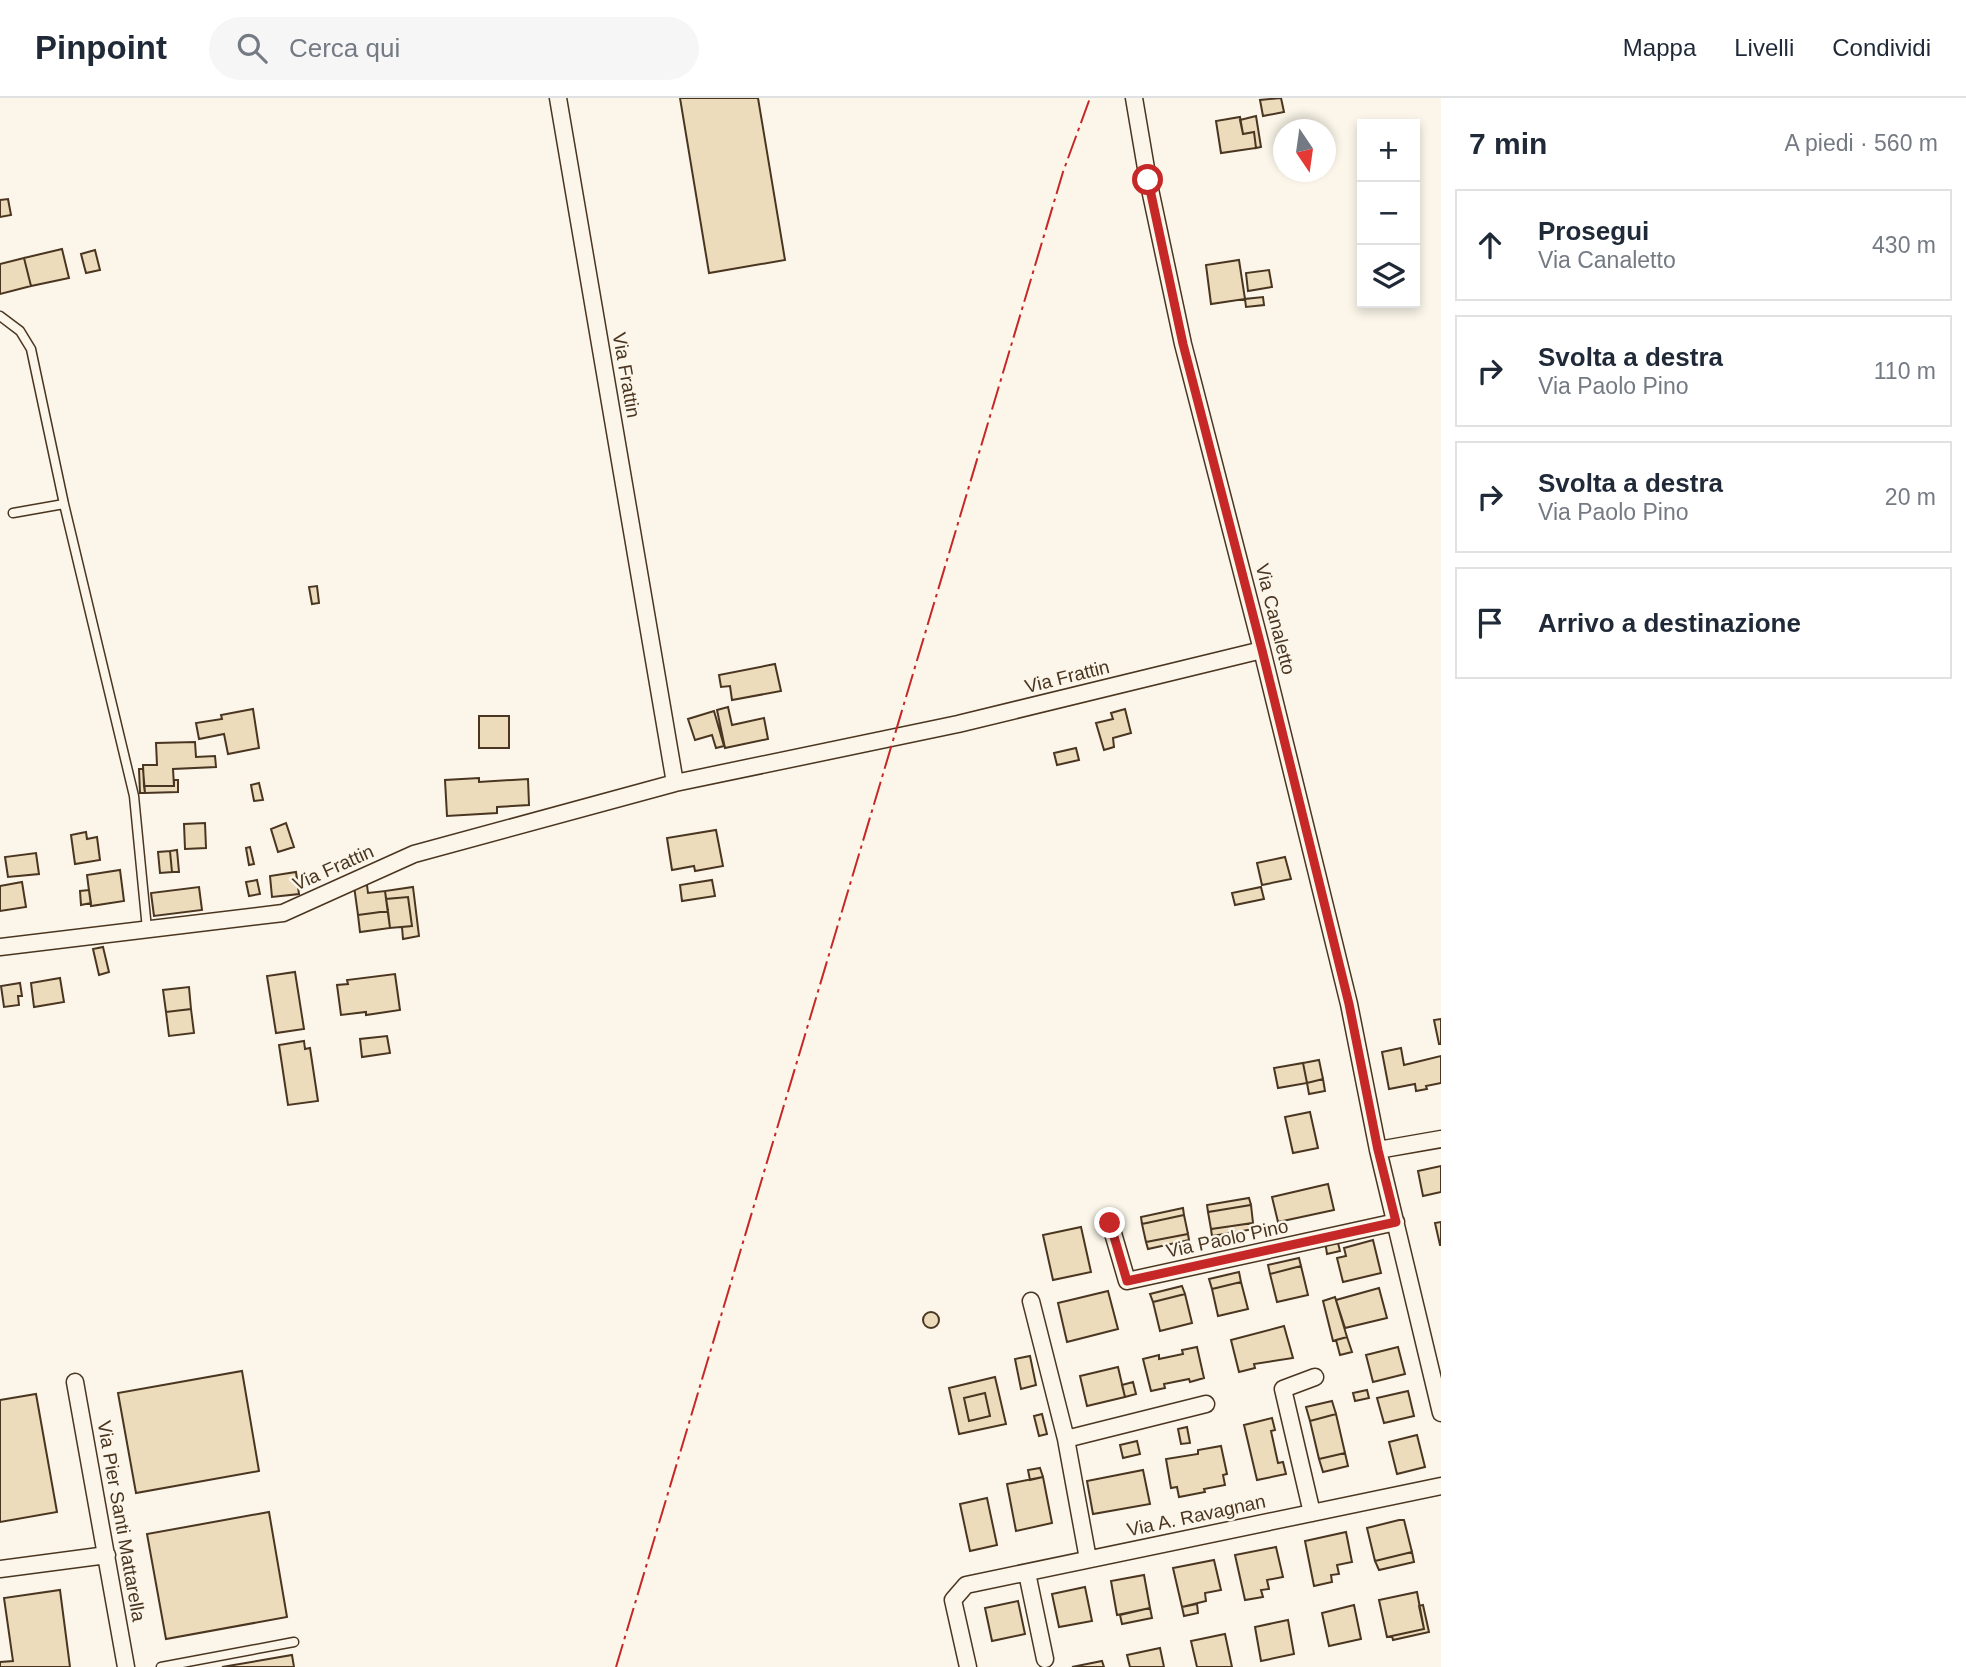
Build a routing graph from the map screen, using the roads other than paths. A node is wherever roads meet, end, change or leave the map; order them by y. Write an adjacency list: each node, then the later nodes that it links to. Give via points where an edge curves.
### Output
1 (558, 98): 7 (street, Via Frattin)
2 (1133, 98): 6 (street, Via Canaletto, via 1183,344)
3 (0, 316): 4 (lane, via 20,331 31,349)
4 (64, 504): 5 (lane); 8 (lane, via 134,796)
5 (13, 513)
6 (1262, 650): 7 (street, Via Frattin, via 958,724); 11 (street, Via Canaletto, via 1349,1004)
7 (676, 783): 8 (street, Via Frattin, via 414,854 283,913)
8 (147, 929): 9 (street, Via Frattin)
9 (0, 947)
10 (1441, 1139): 11 (street)
11 (1378, 1150): 12 (street, Via Canaletto)
12 (1396, 1222): 13 (street, Via Paolo Pino, via 1127,1281); 18 (street, Via Canaletto)
13 (1110, 1223)
14 (1031, 1301): 19 (street)
15 (1315, 1377): 21 (street, via 1283,1389)
16 (75, 1382): 22 (street, Via Pier Santi Mattarella)
17 (1206, 1404): 19 (street)
18 (1441, 1413)
19 (1066, 1439): 23 (street)
20 (1441, 1486): 21 (street, Via A. Ravagnan)
21 (1312, 1513): 23 (street, Via A. Ravagnan)
22 (107, 1555): 24 (street); 28 (street, Via Pier Santi Mattarella)
23 (1088, 1559): 25 (street, Via A. Ravagnan)
24 (0, 1569)
25 (1027, 1573): 27 (street); 30 (street, Via A. Ravagnan, via 966,1585 953,1600)
26 (294, 1642): 29 (lane)
27 (1045, 1659)
28 (126, 1667)
29 (161, 1667)
30 (968, 1667)

